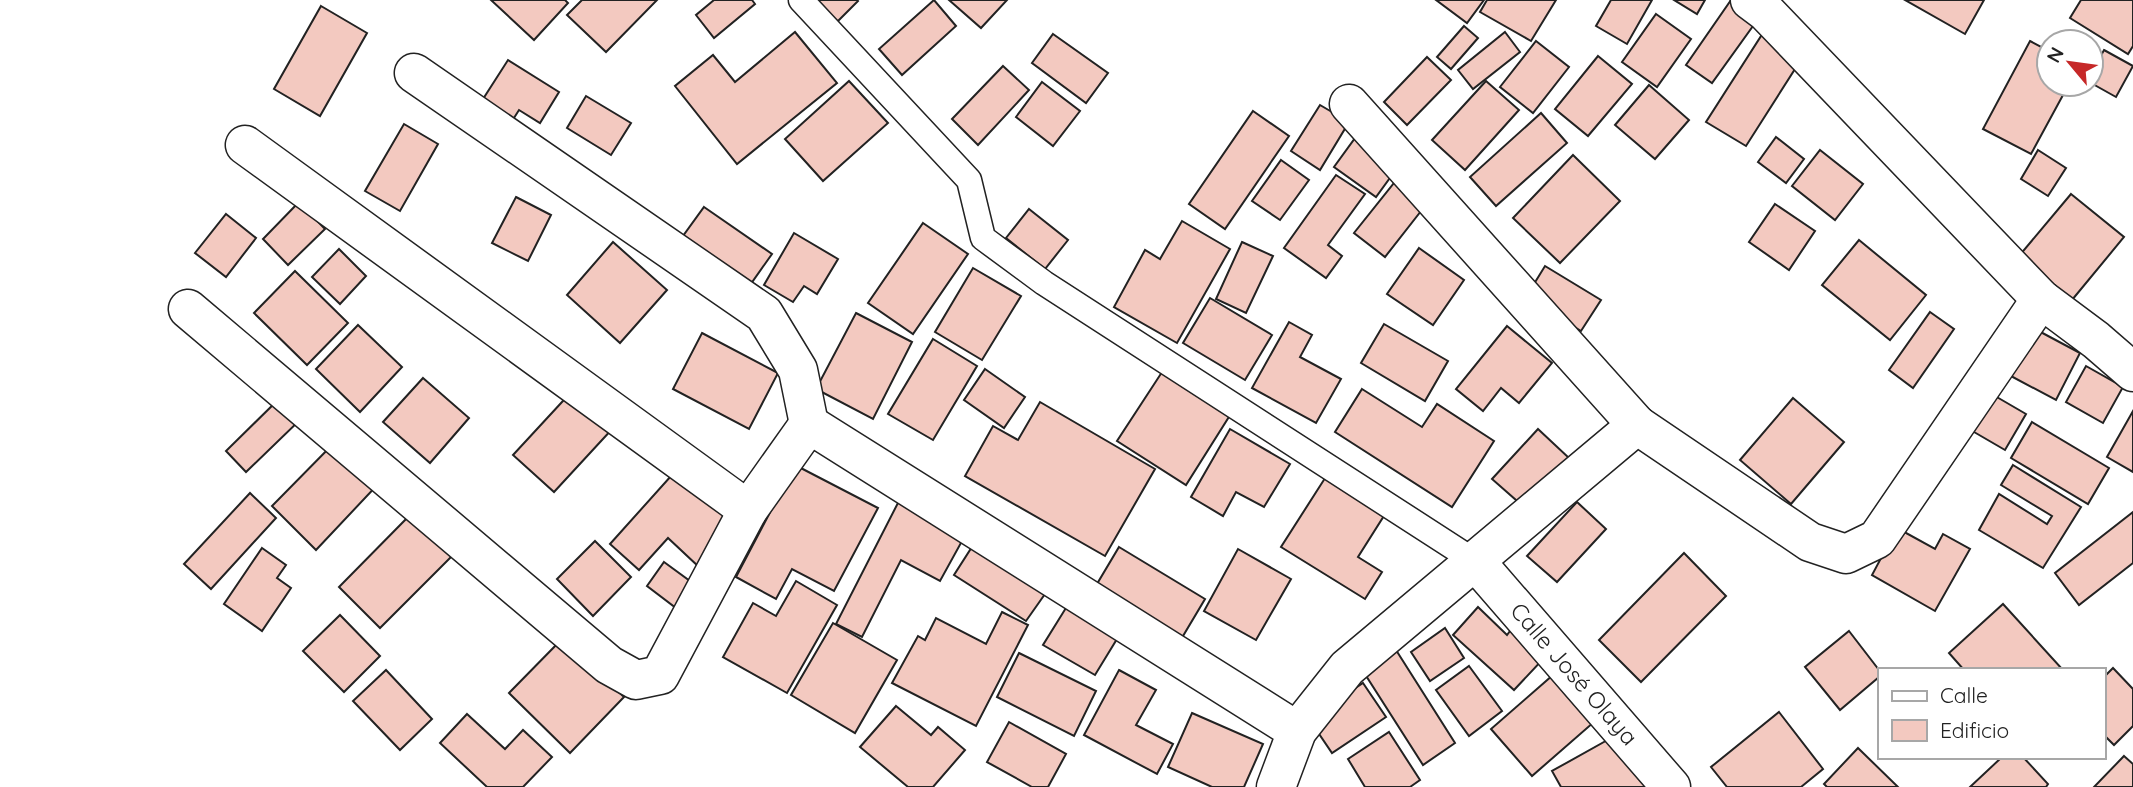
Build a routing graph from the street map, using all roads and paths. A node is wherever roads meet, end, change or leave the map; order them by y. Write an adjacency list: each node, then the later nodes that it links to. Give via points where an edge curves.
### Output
1 (801, 0): 12 (lane, via 969,180 983,238 1044,284)
2 (1751, 0): 6 (street)
3 (414, 73): 9 (street, via 764,314 798,370)
4 (1349, 104): 10 (street)
5 (245, 145): 11 (street)
6 (2041, 299): 8 (street); 10 (street, via 1877,539 1846,554 1810,542)
7 (188, 309): 11 (street, via 609,665 636,680 660,676)
8 (2133, 372)
9 (808, 425): 11 (street); 13 (street)
10 (1637, 425): 12 (street)
11 (748, 510)
12 (1476, 562): 13 (street, via 1347,668); 15 (street, Calle José Olaya)
13 (1297, 731): 14 (street)
14 (1276, 787)
15 (1671, 787)

